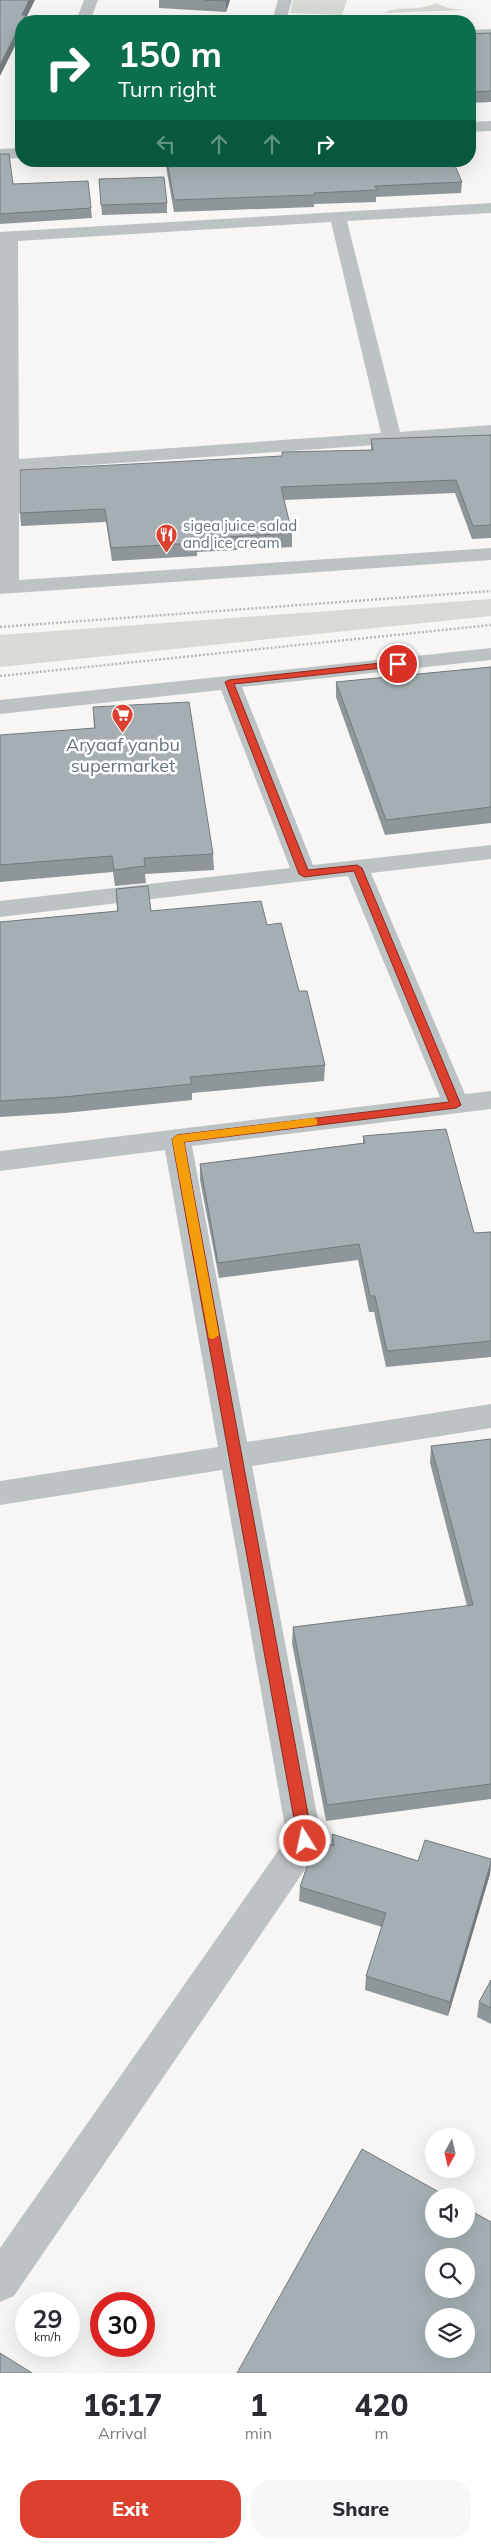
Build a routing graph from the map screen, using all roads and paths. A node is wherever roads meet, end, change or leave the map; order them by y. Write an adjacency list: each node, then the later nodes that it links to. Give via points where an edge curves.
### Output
1 (91, 0): 3 (street)
2 (285, 0): 4 (street)
3 (85, 15)
4 (281, 15)
5 (491, 33): 6 (street)
6 (476, 34)
7 (491, 114): 8 (street)
8 (476, 115)
9 (491, 126): 10 (street)
10 (476, 127)
11 (15, 140): 12 (street)
12 (0, 141)
13 (15, 153): 14 (street)
14 (0, 154)
15 (491, 208): 16 (street)
16 (338, 217): 17 (street); 19 (street)
17 (5, 237): 20 (street)
18 (491, 431): 19 (street)
19 (392, 438): 20 (street)
20 (9, 465): 22 (street)
21 (491, 554): 22 (street)
22 (4, 588)
23 (491, 591): 25 (path)
24 (491, 625): 27 (path)
25 (0, 627)
26 (491, 654): 28 (street)
27 (0, 676)
28 (229, 682): 29 (street); 32 (street)
29 (0, 707)
30 (491, 852): 31 (street)
31 (357, 868): 32 (street); 35 (street)
32 (304, 874): 33 (street)
33 (0, 909)
34 (491, 1100): 35 (street)
35 (456, 1105): 36 (street)
36 (177, 1139): 37 (street); 39 (street)
37 (0, 1160)
38 (491, 1416): 39 (street)
39 (235, 1457): 40 (street); 41 (street, via 305,1841)
40 (0, 1493)
41 (0, 2282)

